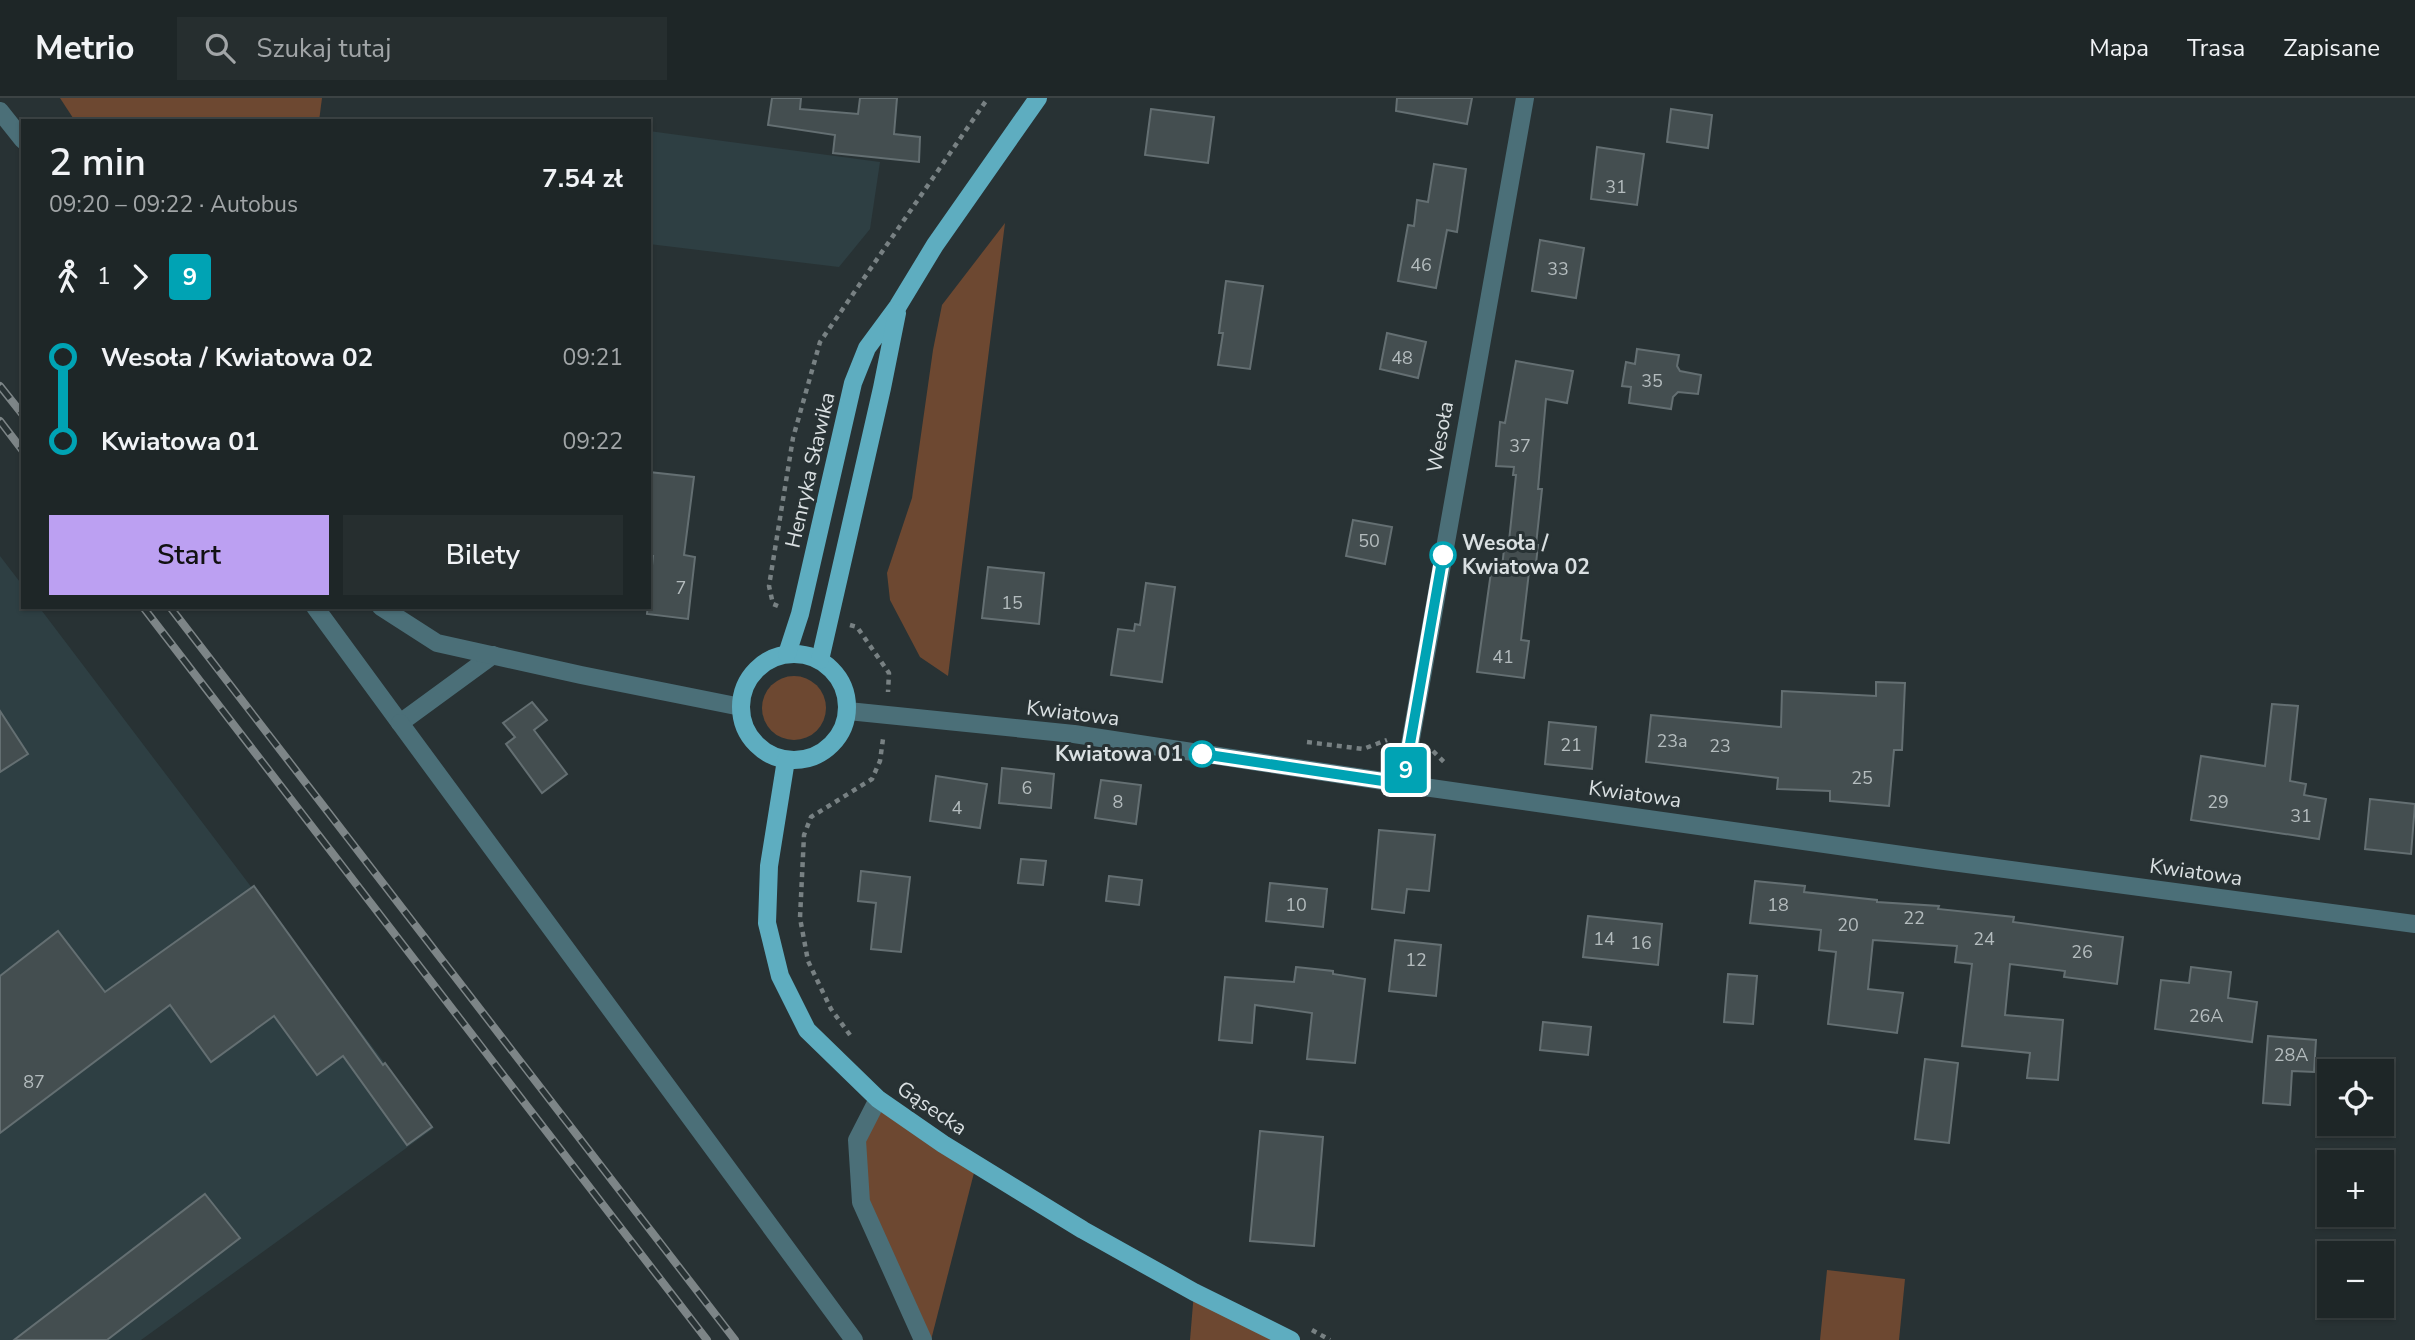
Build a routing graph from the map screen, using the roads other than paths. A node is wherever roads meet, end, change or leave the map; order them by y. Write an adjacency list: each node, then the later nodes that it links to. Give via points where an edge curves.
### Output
1 (1038, 98): 5 (main road, Henryka Sławika)
2 (1525, 98): 15 (street, Wesoła)
3 (0, 111): 4 (street)
4 (21, 137)
5 (898, 306): 8 (main road, Henryka Sławika, via 867,348 853,383); 10 (main road, Henryka Sławika)
6 (316, 609): 13 (street)
7 (384, 609): 9 (street, via 437,643)
8 (787, 654): 10 (main road); 11 (main road, via 772,658 754,672)
9 (493, 655): 11 (street); 13 (street)
10 (820, 660): 12 (main road, via 839,679)
11 (740, 707): 14 (main road, via 754,742)
12 (848, 711): 14 (main road, via 839,736 829,747 816,756); 15 (street, Kwiatowa, via 1074,734)
13 (400, 723): 18 (street)
14 (786, 760): 17 (main road, Gąsecka, via 769,866 767,923 780,976 807,1030)
15 (1403, 784): 16 (street, Kwiatowa)
16 (2415, 924)
17 (878, 1099): 19 (street, via 857,1140 861,1202); 20 (main road, Gąsecka, via 1083,1230)
18 (854, 1340)
19 (923, 1340)
20 (1291, 1340)

